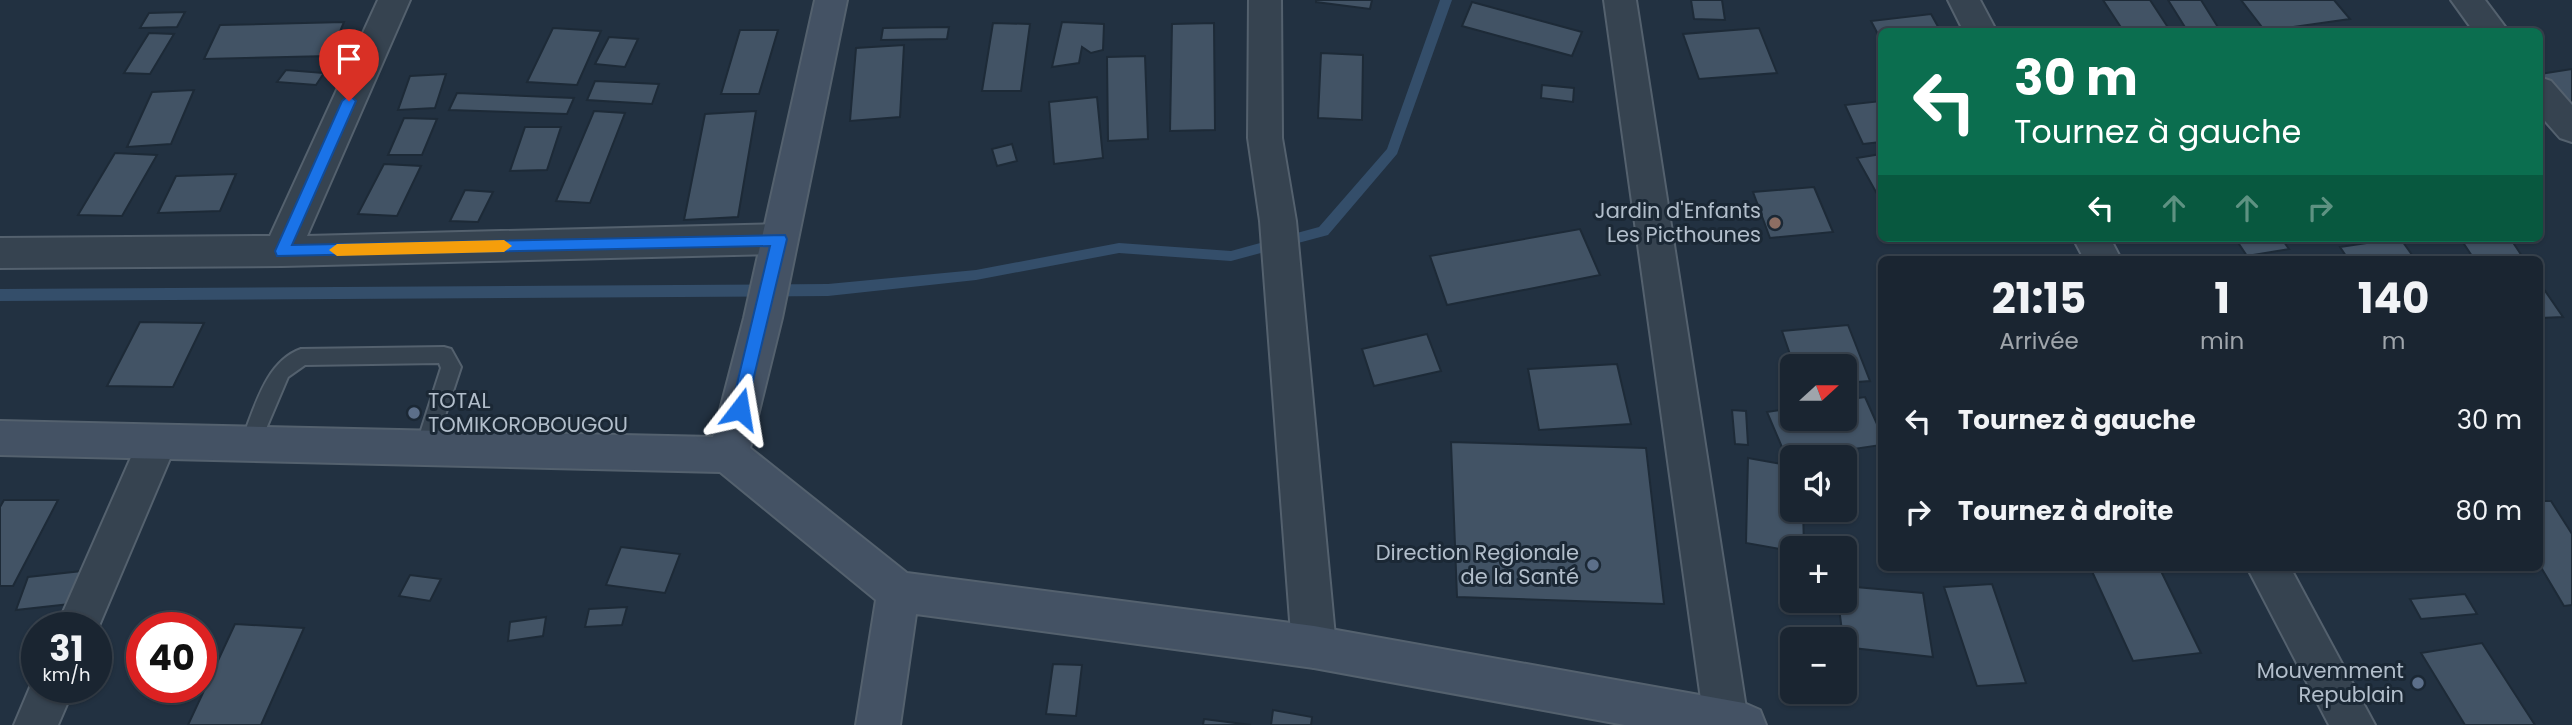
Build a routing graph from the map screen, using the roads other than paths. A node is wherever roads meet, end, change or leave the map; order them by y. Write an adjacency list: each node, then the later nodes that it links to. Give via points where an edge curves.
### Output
1 (394, 0): 12 (street)
2 (831, 0): 11 (street)
3 (1265, 0): 22 (street, via 1265,138 1278,221)
4 (1620, 0): 24 (street)
5 (1964, 0): 7 (street)
6 (2468, 0): 8 (street)
7 (1979, 28)
8 (2490, 28)
9 (2543, 95): 10 (street)
10 (2572, 129)
11 (777, 248): 12 (street); 18 (street)
12 (282, 251): 13 (street)
13 (0, 253)
14 (0, 438): 15 (street)
15 (157, 442): 16 (street); 21 (street)
16 (250, 444): 17 (street); 17 (lane, via 281,372 301,357 443,355 451,367)
17 (426, 446): 18 (street)
18 (728, 455): 20 (street)
19 (2270, 571): 27 (street)
20 (898, 592): 22 (street); 26 (street)
21 (84, 612)
22 (1314, 646): 24 (street)
23 (46, 703): 25 (street)
24 (1735, 723)
25 (36, 725)
26 (878, 725)
27 (2353, 725)

